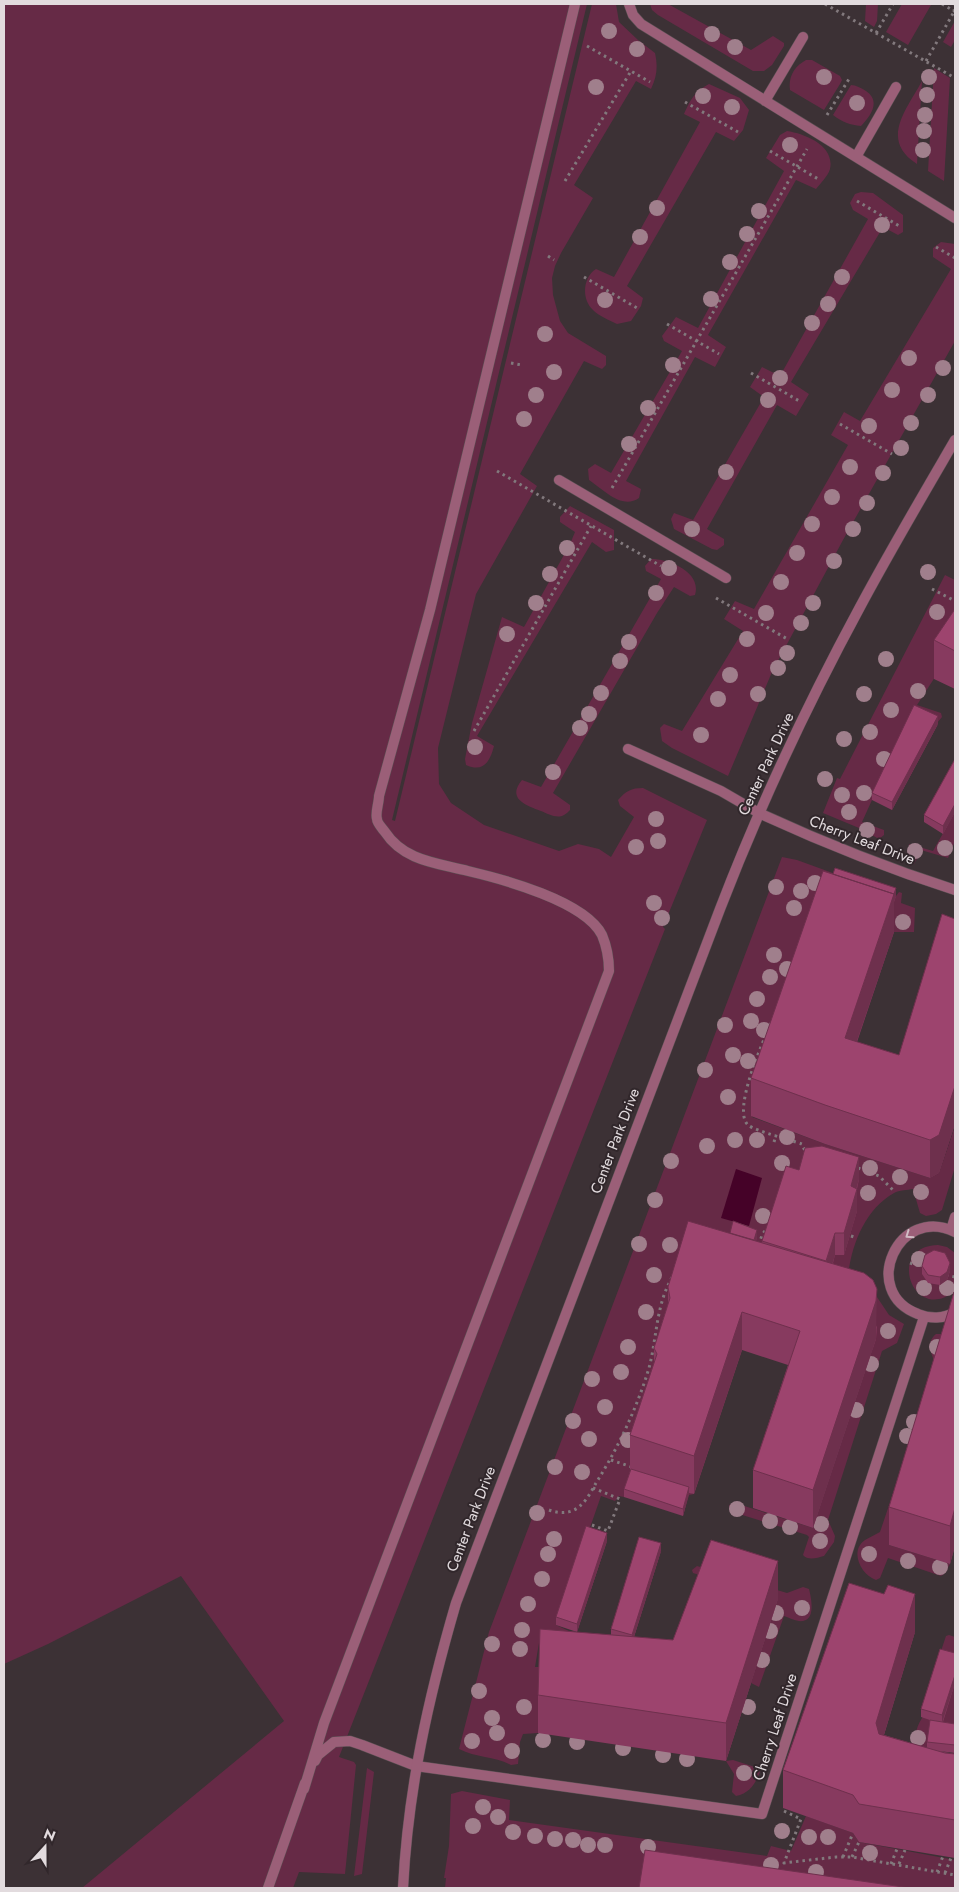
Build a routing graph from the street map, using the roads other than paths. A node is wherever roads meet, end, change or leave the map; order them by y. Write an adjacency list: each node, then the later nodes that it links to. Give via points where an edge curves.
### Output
1 (575, 4): 19 (street, via 433,600 379,796 376,819 389,839 408,854 427,862 529,888 588,917 601,933 610,971 324,1723)
2 (629, 4): 5 (street, via 633,15 642,24)
3 (803, 36): 5 (street)
4 (896, 87): 6 (street)
5 (765, 100): 6 (street)
6 (856, 157): 7 (street)
7 (955, 218)
8 (955, 440): 12 (street, Center Park Drive, via 856,614 784,756)
9 (559, 480): 10 (street)
10 (726, 578)
11 (628, 749): 12 (street, Cherry Leaf Drive, via 721,791)
12 (759, 813): 13 (street, Cherry Leaf Drive, via 879,865); 18 (street, Center Park Drive, via 473,1556 441,1653)
13 (955, 890)
14 (955, 1216): 15 (street)
15 (953, 1231): 17 (street, one-way to 17, via 936,1226 916,1230 897,1245 890,1258 889,1278 894,1295 907,1308)
16 (955, 1312): 17 (street, via 938,1318)
17 (924, 1316): 18 (street, Cherry Leaf Drive, via 762,1814)
18 (416, 1766): 19 (street, via 362,1745 334,1742 318,1755); 21 (street, Center Park Drive, via 408,1816)
19 (304, 1789): 20 (street)
20 (268, 1888)
21 (403, 1888)

